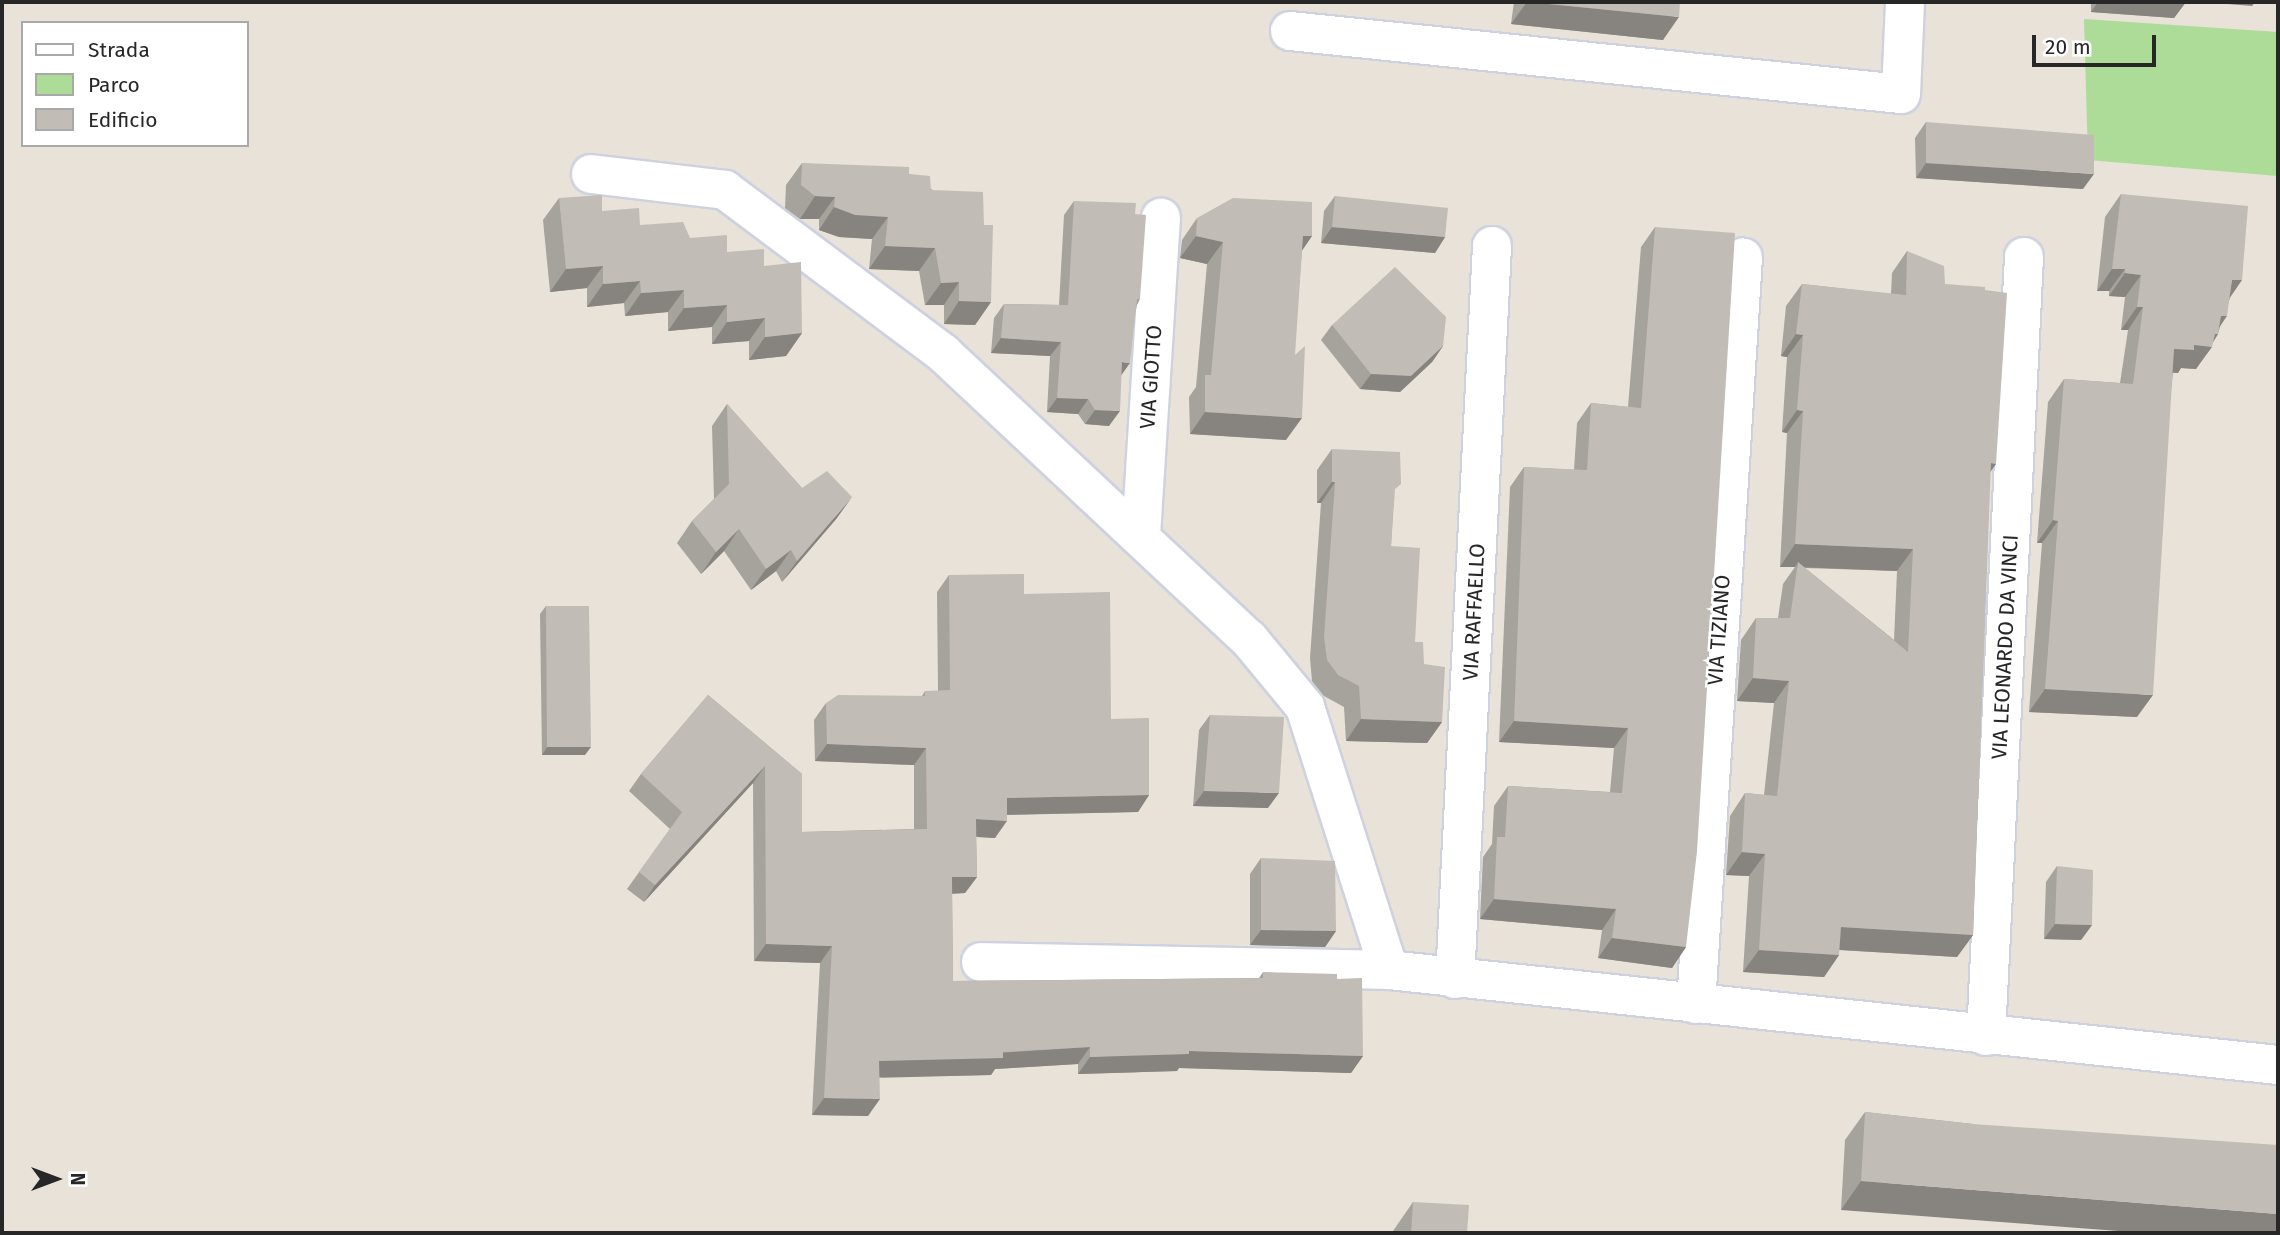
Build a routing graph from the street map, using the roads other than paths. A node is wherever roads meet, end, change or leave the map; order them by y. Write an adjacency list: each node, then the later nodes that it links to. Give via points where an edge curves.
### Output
1 (1905, 2): 2 (street, via 1901,94)
2 (1290, 31)
3 (591, 174): 8 (street, via 725,190 943,353)
4 (1161, 218): 8 (street, VIA GIOTTO)
5 (1492, 246): 11 (street, VIA RAFFAELLO)
6 (1743, 257): 12 (street, VIA TIZIANO)
7 (2024, 257): 13 (street, VIA LEONARDO DA VINCI)
8 (1141, 536): 10 (street, via 1249,639 1305,707)
9 (981, 962): 10 (street)
10 (1389, 970): 11 (street)
11 (1455, 979): 12 (street)
12 (1696, 1004): 13 (street)
13 (1986, 1036): 14 (street)
14 (2278, 1065)

